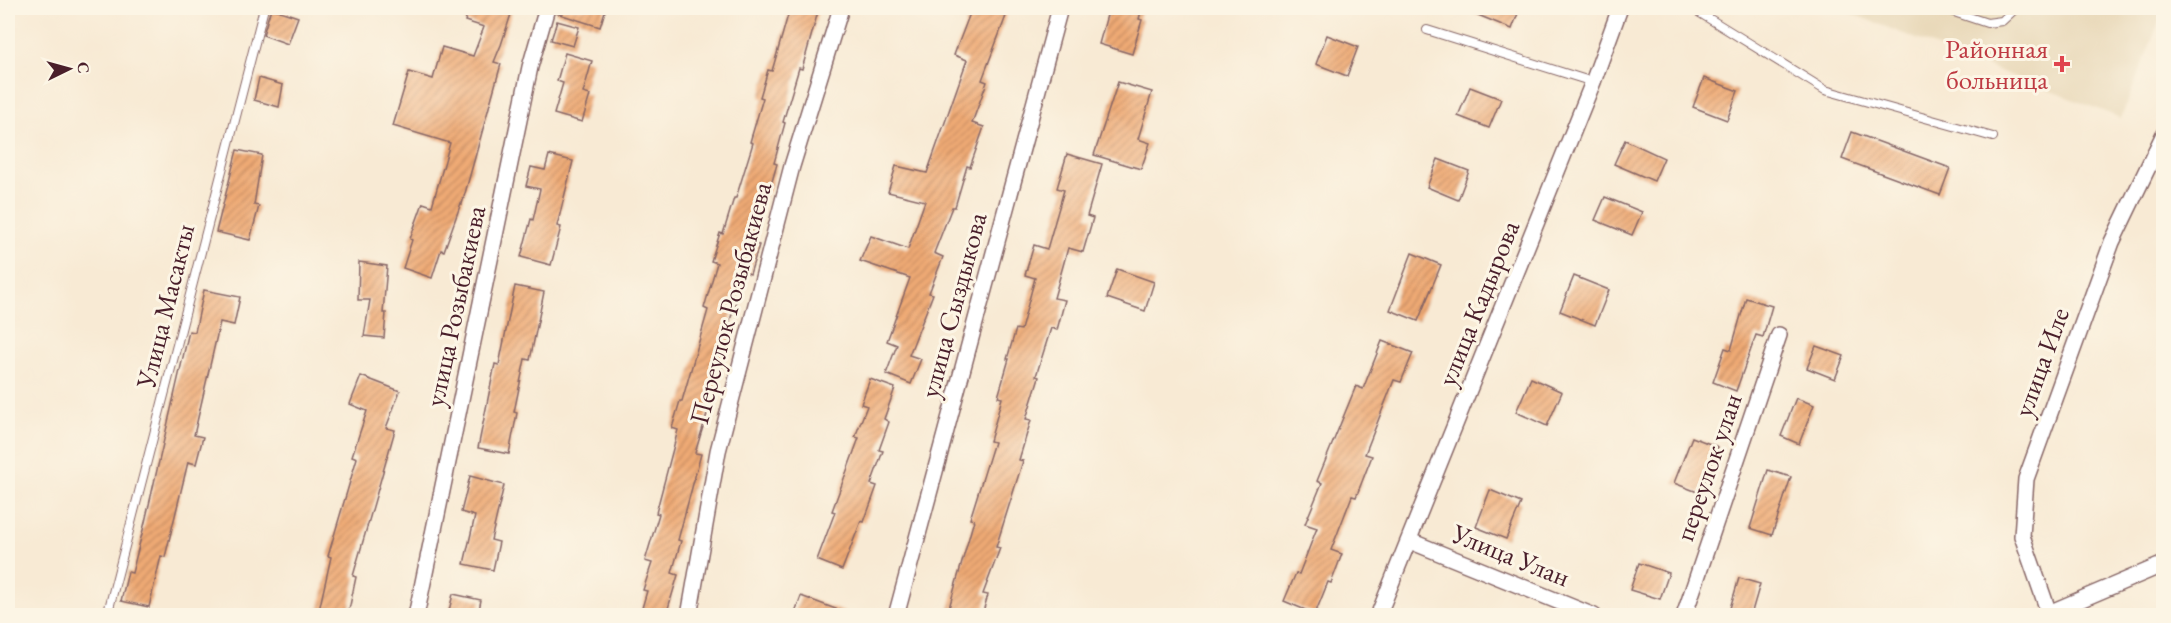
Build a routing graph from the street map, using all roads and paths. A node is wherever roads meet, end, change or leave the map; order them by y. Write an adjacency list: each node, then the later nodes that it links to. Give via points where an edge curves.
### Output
1 (264, 8): 17 (lane, Улица Масакты)
2 (547, 8): 18 (street, улица Розыбакиева, via 530,67)
3 (842, 8): 19 (street, Переулок Розыбакиева, via 792,166 718,451)
4 (1060, 8): 20 (street, улица Сыздыкова)
5 (1620, 8): 10 (street, улица Кадырова)
6 (1692, 8): 12 (lane, via 1825,90)
7 (1942, 8): 8 (lane, via 1987,22 2002,21)
8 (2016, 8)
9 (1426, 30): 10 (lane)
10 (1593, 82): 14 (street, улица Кадырова)
11 (2163, 134): 16 (street, улица Иле, via 2112,242 2026,479 2022,536)
12 (1993, 137)
13 (1779, 335): 23 (street, переулок улан)
14 (1410, 541): 21 (street, улица Кадырова); 22 (street, Улица Улан)
15 (2163, 564): 16 (street)
16 (2050, 614)
17 (107, 615)
18 (416, 615)
19 (689, 615)
20 (896, 615)
21 (1378, 615)
22 (1594, 615)
23 (1684, 615)

